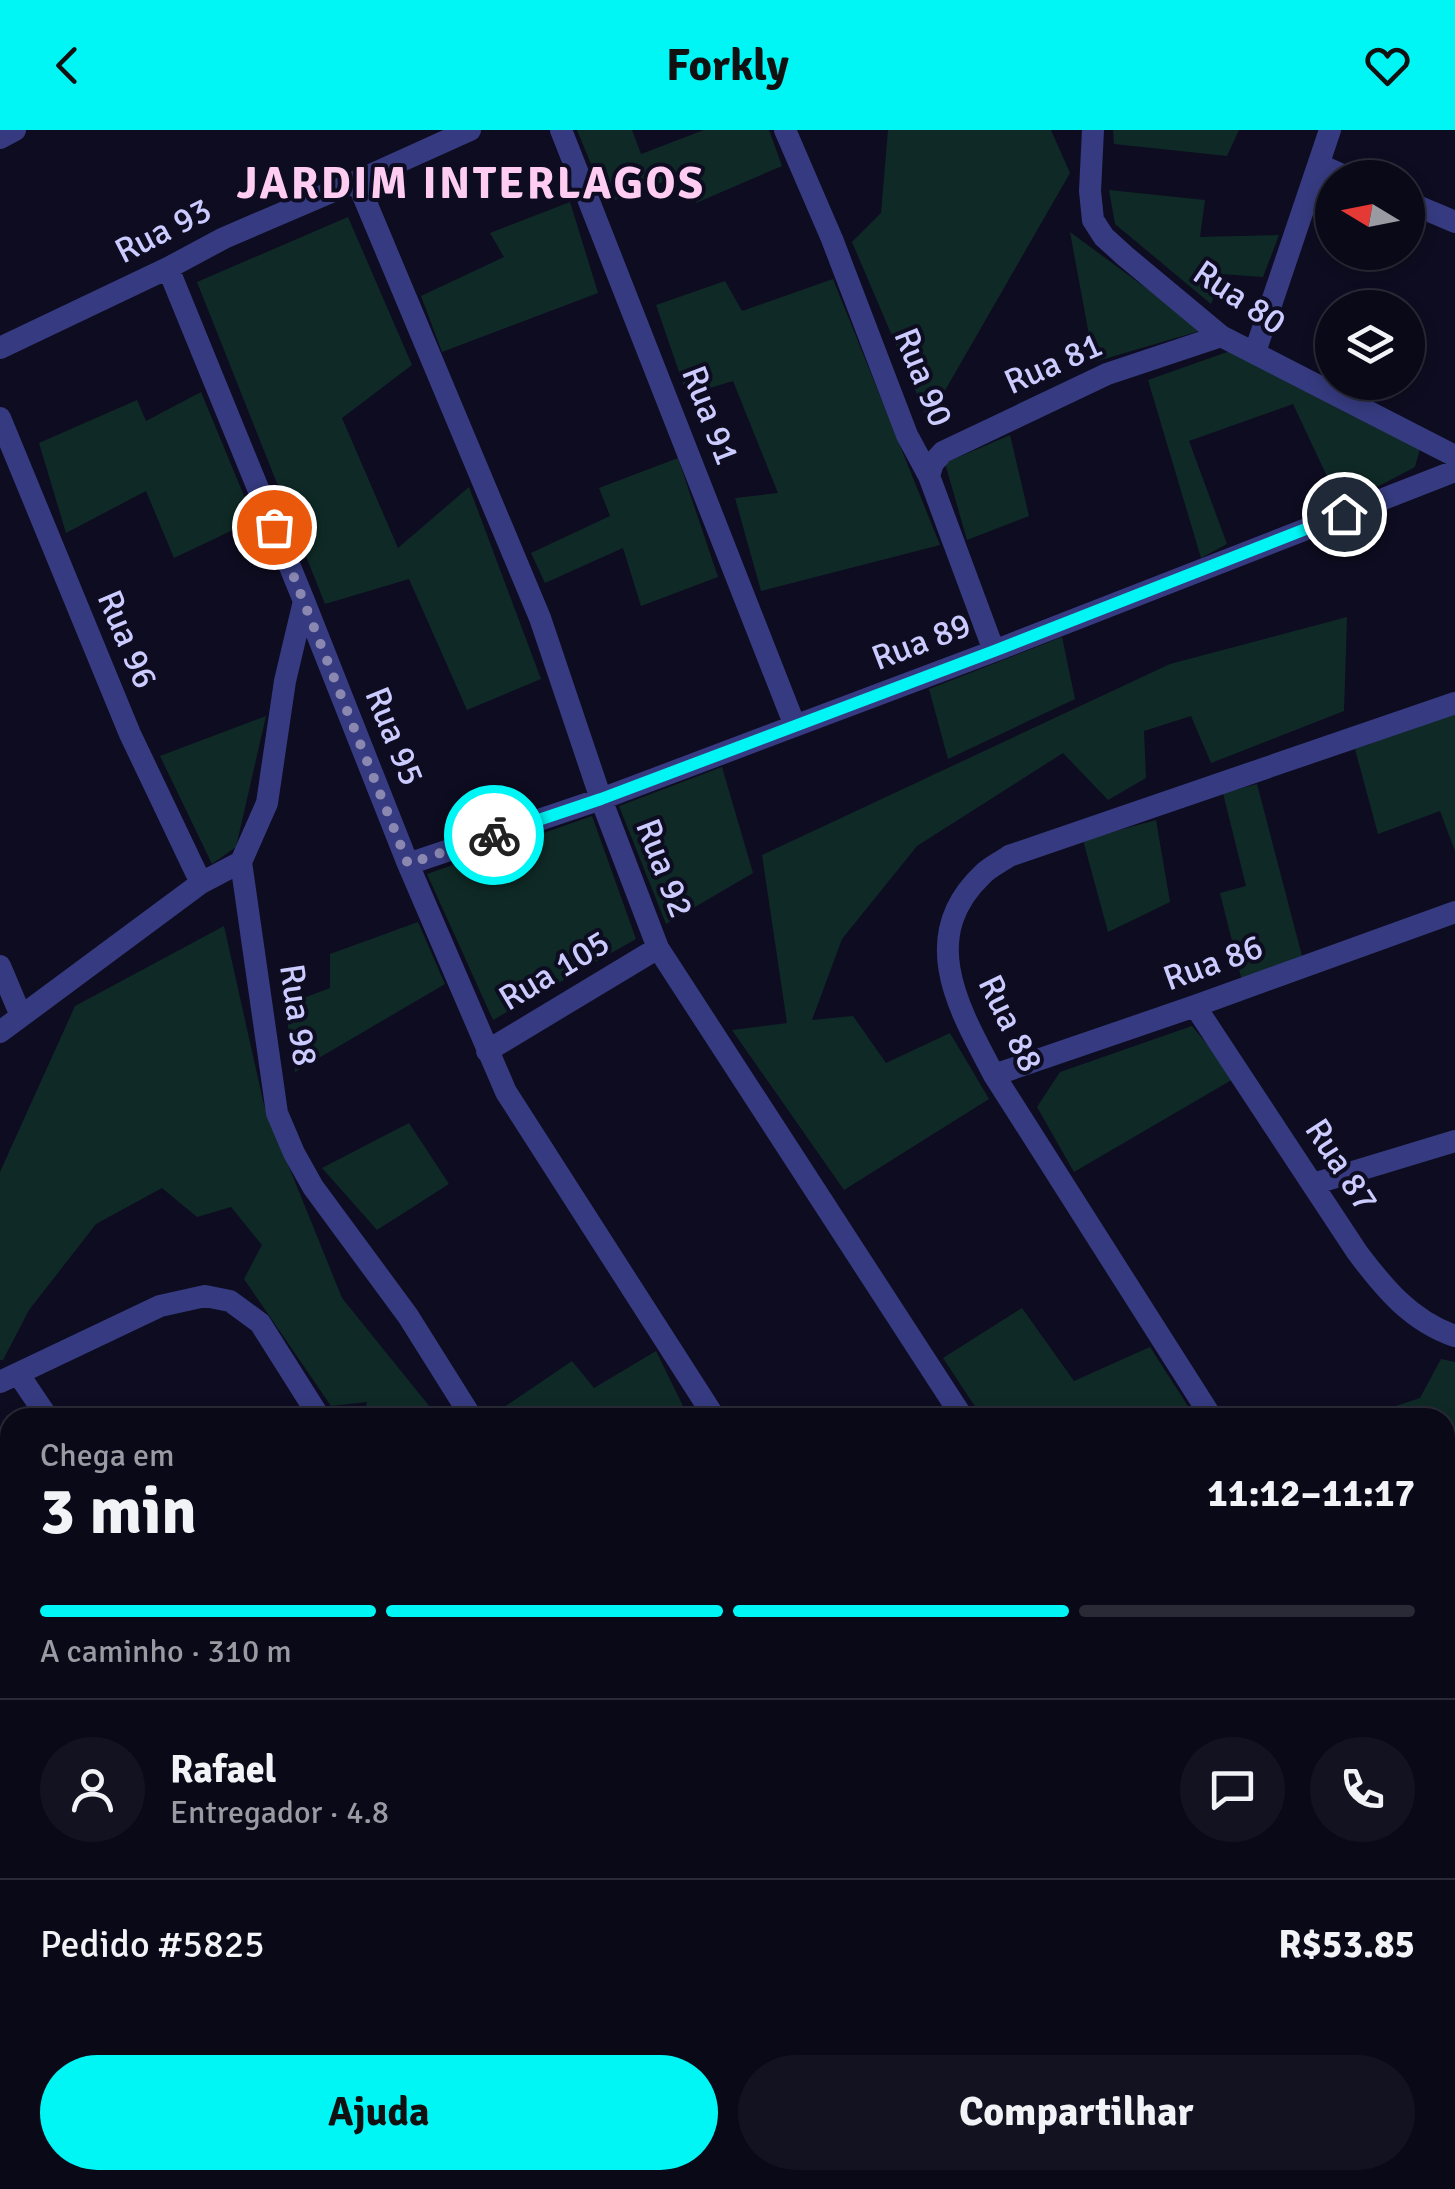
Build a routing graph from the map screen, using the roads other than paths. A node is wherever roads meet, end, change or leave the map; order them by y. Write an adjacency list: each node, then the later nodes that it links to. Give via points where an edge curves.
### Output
1 (16, 130): 7 (street)
2 (470, 130): 10 (street, Rua 93)
3 (561, 130): 24 (street, Rua 91)
4 (784, 130): 20 (street, Rua 90)
5 (1093, 130): 14 (street, Rua 80, via 1092,220)
6 (1330, 130): 8 (street)
7 (0, 138)
8 (1321, 160)
9 (1315, 179): 16 (street)
10 (357, 182): 13 (street, Rua 93); 25 (street, Rua 92, via 540,618)
11 (1425, 209): 12 (street)
12 (1455, 222)
13 (168, 268): 15 (street, Rua 93); 21 (street, Rua 95)
14 (1222, 336): 16 (street, Rua 80); 20 (street, Rua 81, via 1107,374 943,452)
15 (0, 348)
16 (1255, 352): 18 (street, Rua 80)
17 (0, 418): 28 (street, Rua 96, via 130,734)
18 (1455, 456)
19 (1455, 471): 22 (street, Rua 89)
20 (929, 476): 22 (street, Rua 90)
21 (304, 601): 26 (street, via 266,803); 27 (street, Rua 95)
22 (994, 651): 24 (street, Rua 89)
23 (1455, 703): 36 (street, Rua 88, via 1009,856 983,874 949,927 946,956 953,989)
24 (795, 726): 25 (street, Rua 89)
25 (601, 799): 27 (street, Rua 89); 30 (street, Rua 92)
26 (241, 862): 28 (street); 43 (street, Rua 98, via 277,1113 313,1187)
27 (408, 864): 35 (street, Rua 95)
28 (201, 883): 33 (street)
29 (1455, 912): 32 (street, Rua 86)
30 (658, 948): 35 (street, Rua 105); 45 (street, Rua 92)
31 (0, 966): 33 (street)
32 (1195, 1006): 36 (street, Rua 86); 38 (street, Rua 87)
33 (21, 1016): 34 (street)
34 (0, 1032)
35 (487, 1051): 44 (street, Rua 95, via 521,1119)
36 (994, 1076): 46 (street, Rua 88)
37 (1455, 1141): 38 (street)
38 (1314, 1184): 39 (street, Rua 87, via 1384,1289 1433,1328)
39 (1455, 1336)
40 (9, 1378): 41 (street); 42 (street, via 160,1306 206,1296 230,1301 260,1322)
41 (38, 1408)
42 (314, 1408)
43 (466, 1408)
44 (709, 1408)
45 (957, 1408)
46 (1206, 1408)

